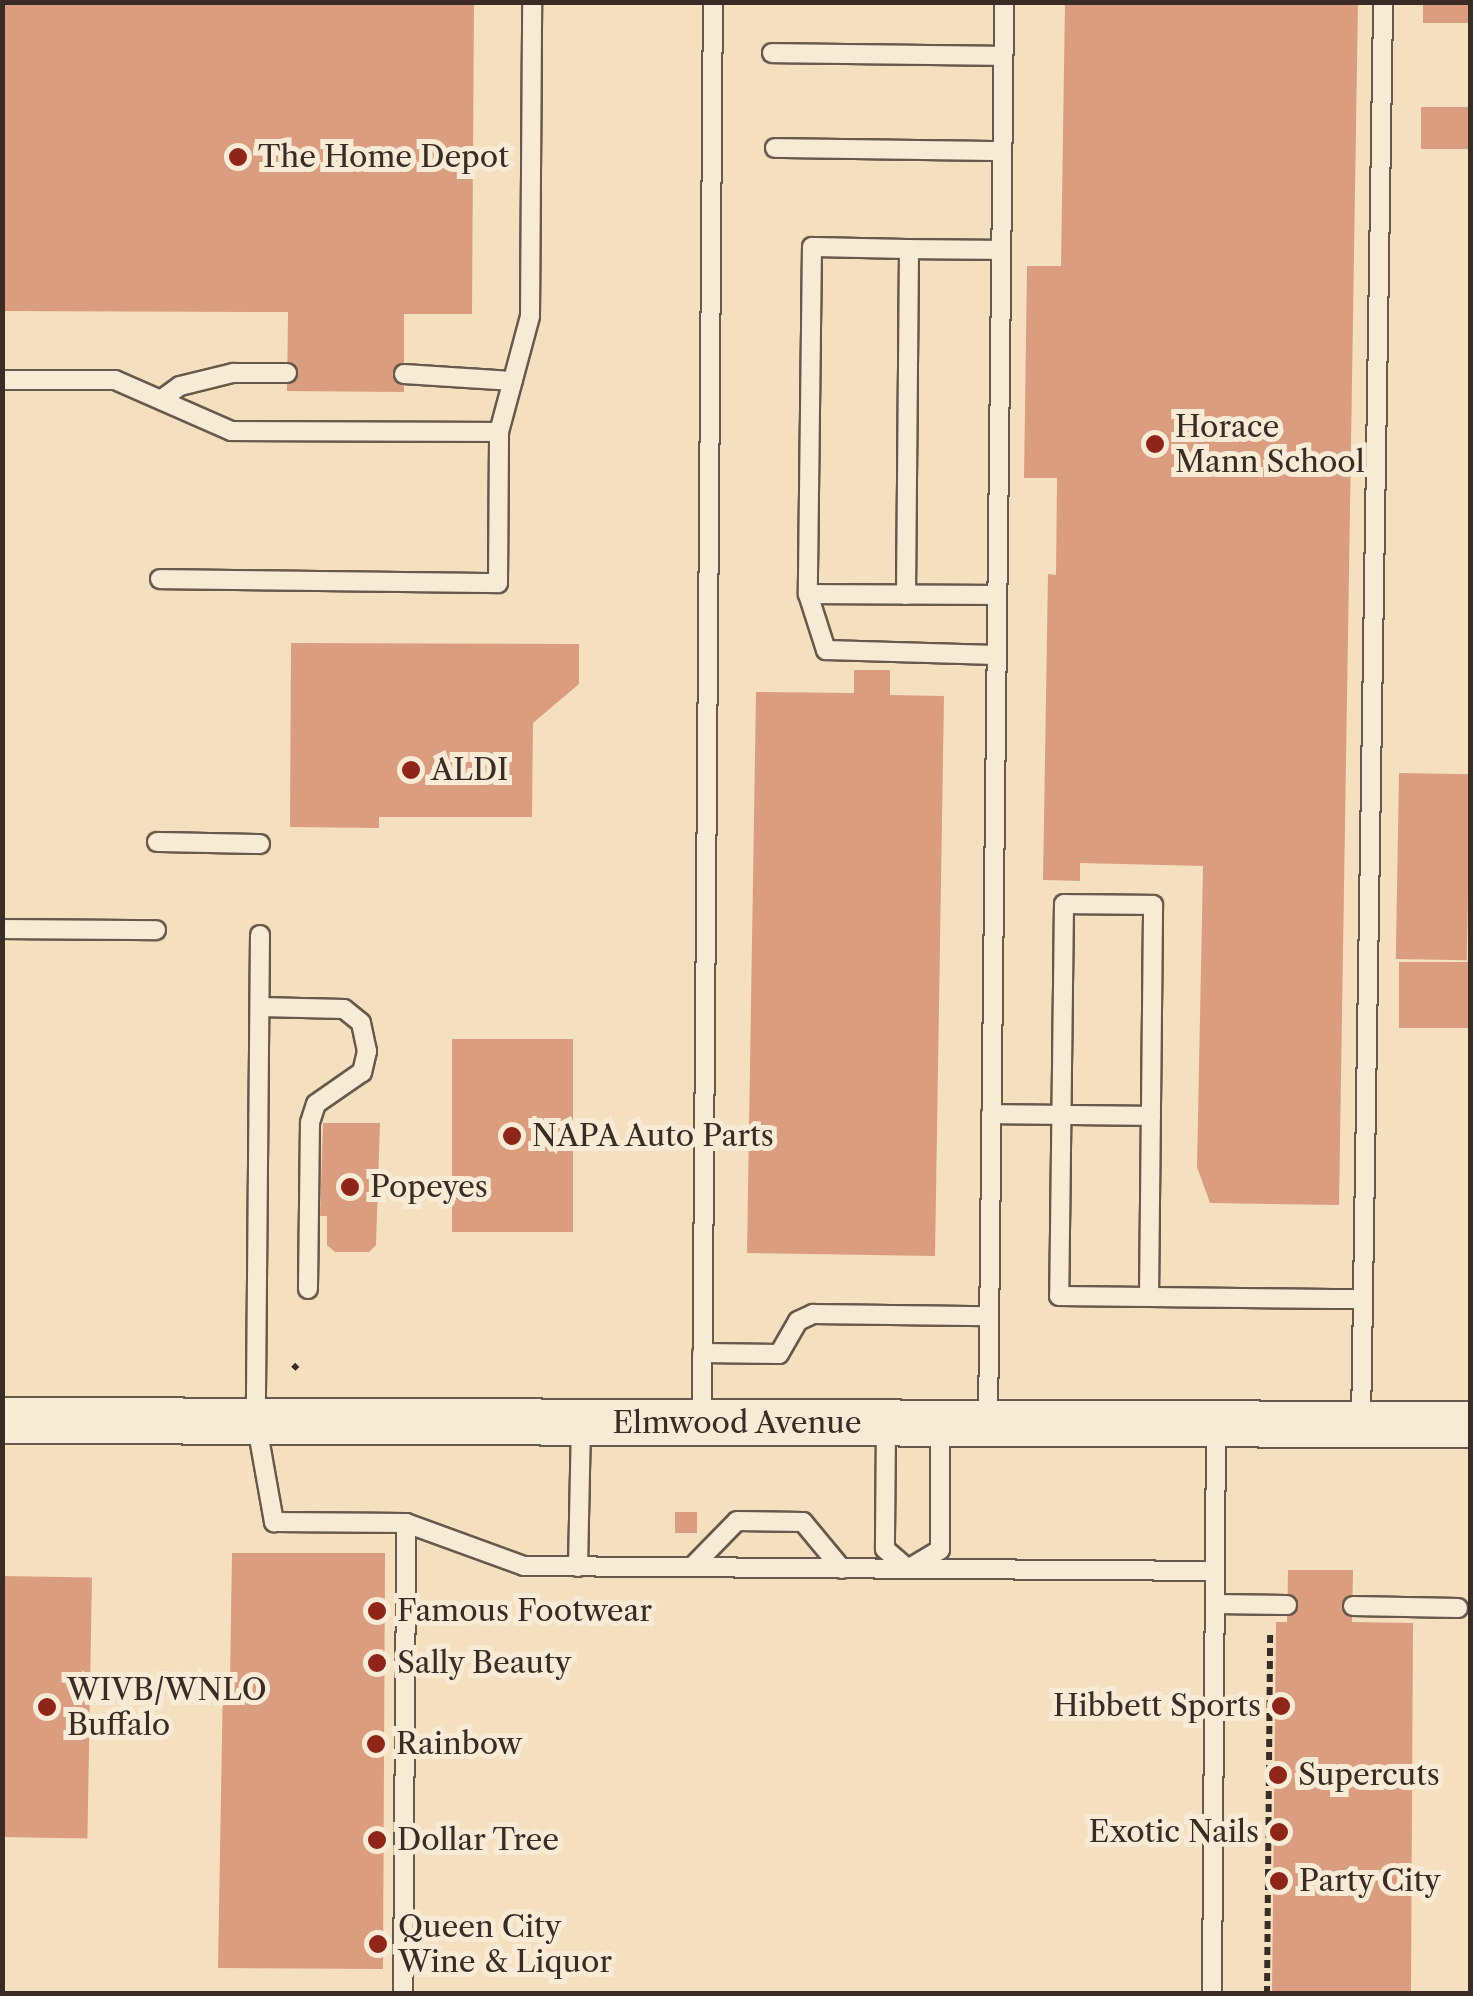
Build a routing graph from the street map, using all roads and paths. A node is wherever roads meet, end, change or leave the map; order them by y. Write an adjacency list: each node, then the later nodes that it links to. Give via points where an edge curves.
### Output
1 (532, 2): 14 (lane, via 530,316)
2 (713, 2): 35 (lane)
3 (1004, 2): 6 (lane)
4 (1383, 2): 33 (lane)
5 (772, 53): 6 (lane)
6 (1004, 56): 8 (lane)
7 (774, 148): 8 (lane)
8 (1002, 150): 10 (lane)
9 (909, 249): 10 (lane); 18 (lane, via 812,247); 19 (lane)
10 (1001, 250): 20 (lane)
11 (287, 373): 15 (lane, via 220,375)
12 (404, 374): 14 (lane)
13 (2, 380): 15 (lane, via 115,380)
14 (513, 381): 16 (lane)
15 (162, 399): 16 (lane, via 231,431)
16 (499, 432): 17 (lane, via 498,583)
17 (160, 579)
18 (808, 594): 19 (lane); 21 (lane, via 826,650)
19 (906, 595): 20 (lane)
20 (998, 596): 21 (lane)
21 (996, 654): 28 (lane)
22 (157, 842): 23 (lane)
23 (260, 844)
24 (2, 929): 25 (lane)
25 (156, 930)
26 (260, 935): 27 (lane)
27 (260, 1007): 31 (lane, via 344,1009 360,1023 367,1050 362,1072 316,1104 310,1123); 37 (lane)
28 (991, 1114): 29 (lane); 34 (lane)
29 (1062, 1115): 30 (lane); 30 (lane, via 1064,904 1154,905); 32 (lane, via 1060,1296)
30 (1151, 1116): 32 (lane)
31 (308, 1289)
32 (1149, 1297): 33 (lane)
33 (1363, 1299): 43 (lane)
34 (989, 1316): 35 (lane, via 813,1314 798,1321 779,1354); 42 (lane)
35 (702, 1353): 39 (lane)
36 (2, 1420): 37 (street, Elmwood Avenue)
37 (256, 1421): 38 (street, Elmwood Avenue); 46 (lane, via 274,1522)
38 (581, 1423): 39 (street, Elmwood Avenue); 47 (lane)
39 (702, 1423): 40 (street, Elmwood Avenue)
40 (886, 1424): 41 (street, Elmwood Avenue); 50 (lane, via 884,1549)
41 (940, 1424): 42 (street, Elmwood Avenue); 50 (lane, via 940,1550)
42 (988, 1424): 45 (street, Elmwood Avenue)
43 (1361, 1424): 44 (street, Elmwood Avenue); 45 (street, Elmwood Avenue)
44 (1470, 1424)
45 (1216, 1425): 51 (lane)
46 (406, 1524): 47 (lane, via 524,1566); 57 (lane)
47 (578, 1566): 48 (lane)
48 (692, 1567): 49 (lane); 49 (lane, via 724,1528 803,1522)
49 (842, 1569): 50 (lane)
50 (908, 1569): 51 (lane)
51 (1215, 1572): 52 (lane)
52 (1215, 1604): 53 (lane); 58 (lane)
53 (1288, 1605)
54 (1353, 1606): 55 (lane)
55 (1458, 1608)
56 (1270, 1625): 59 (path)
57 (404, 1994)
58 (1212, 1994)
59 (1267, 1994)

